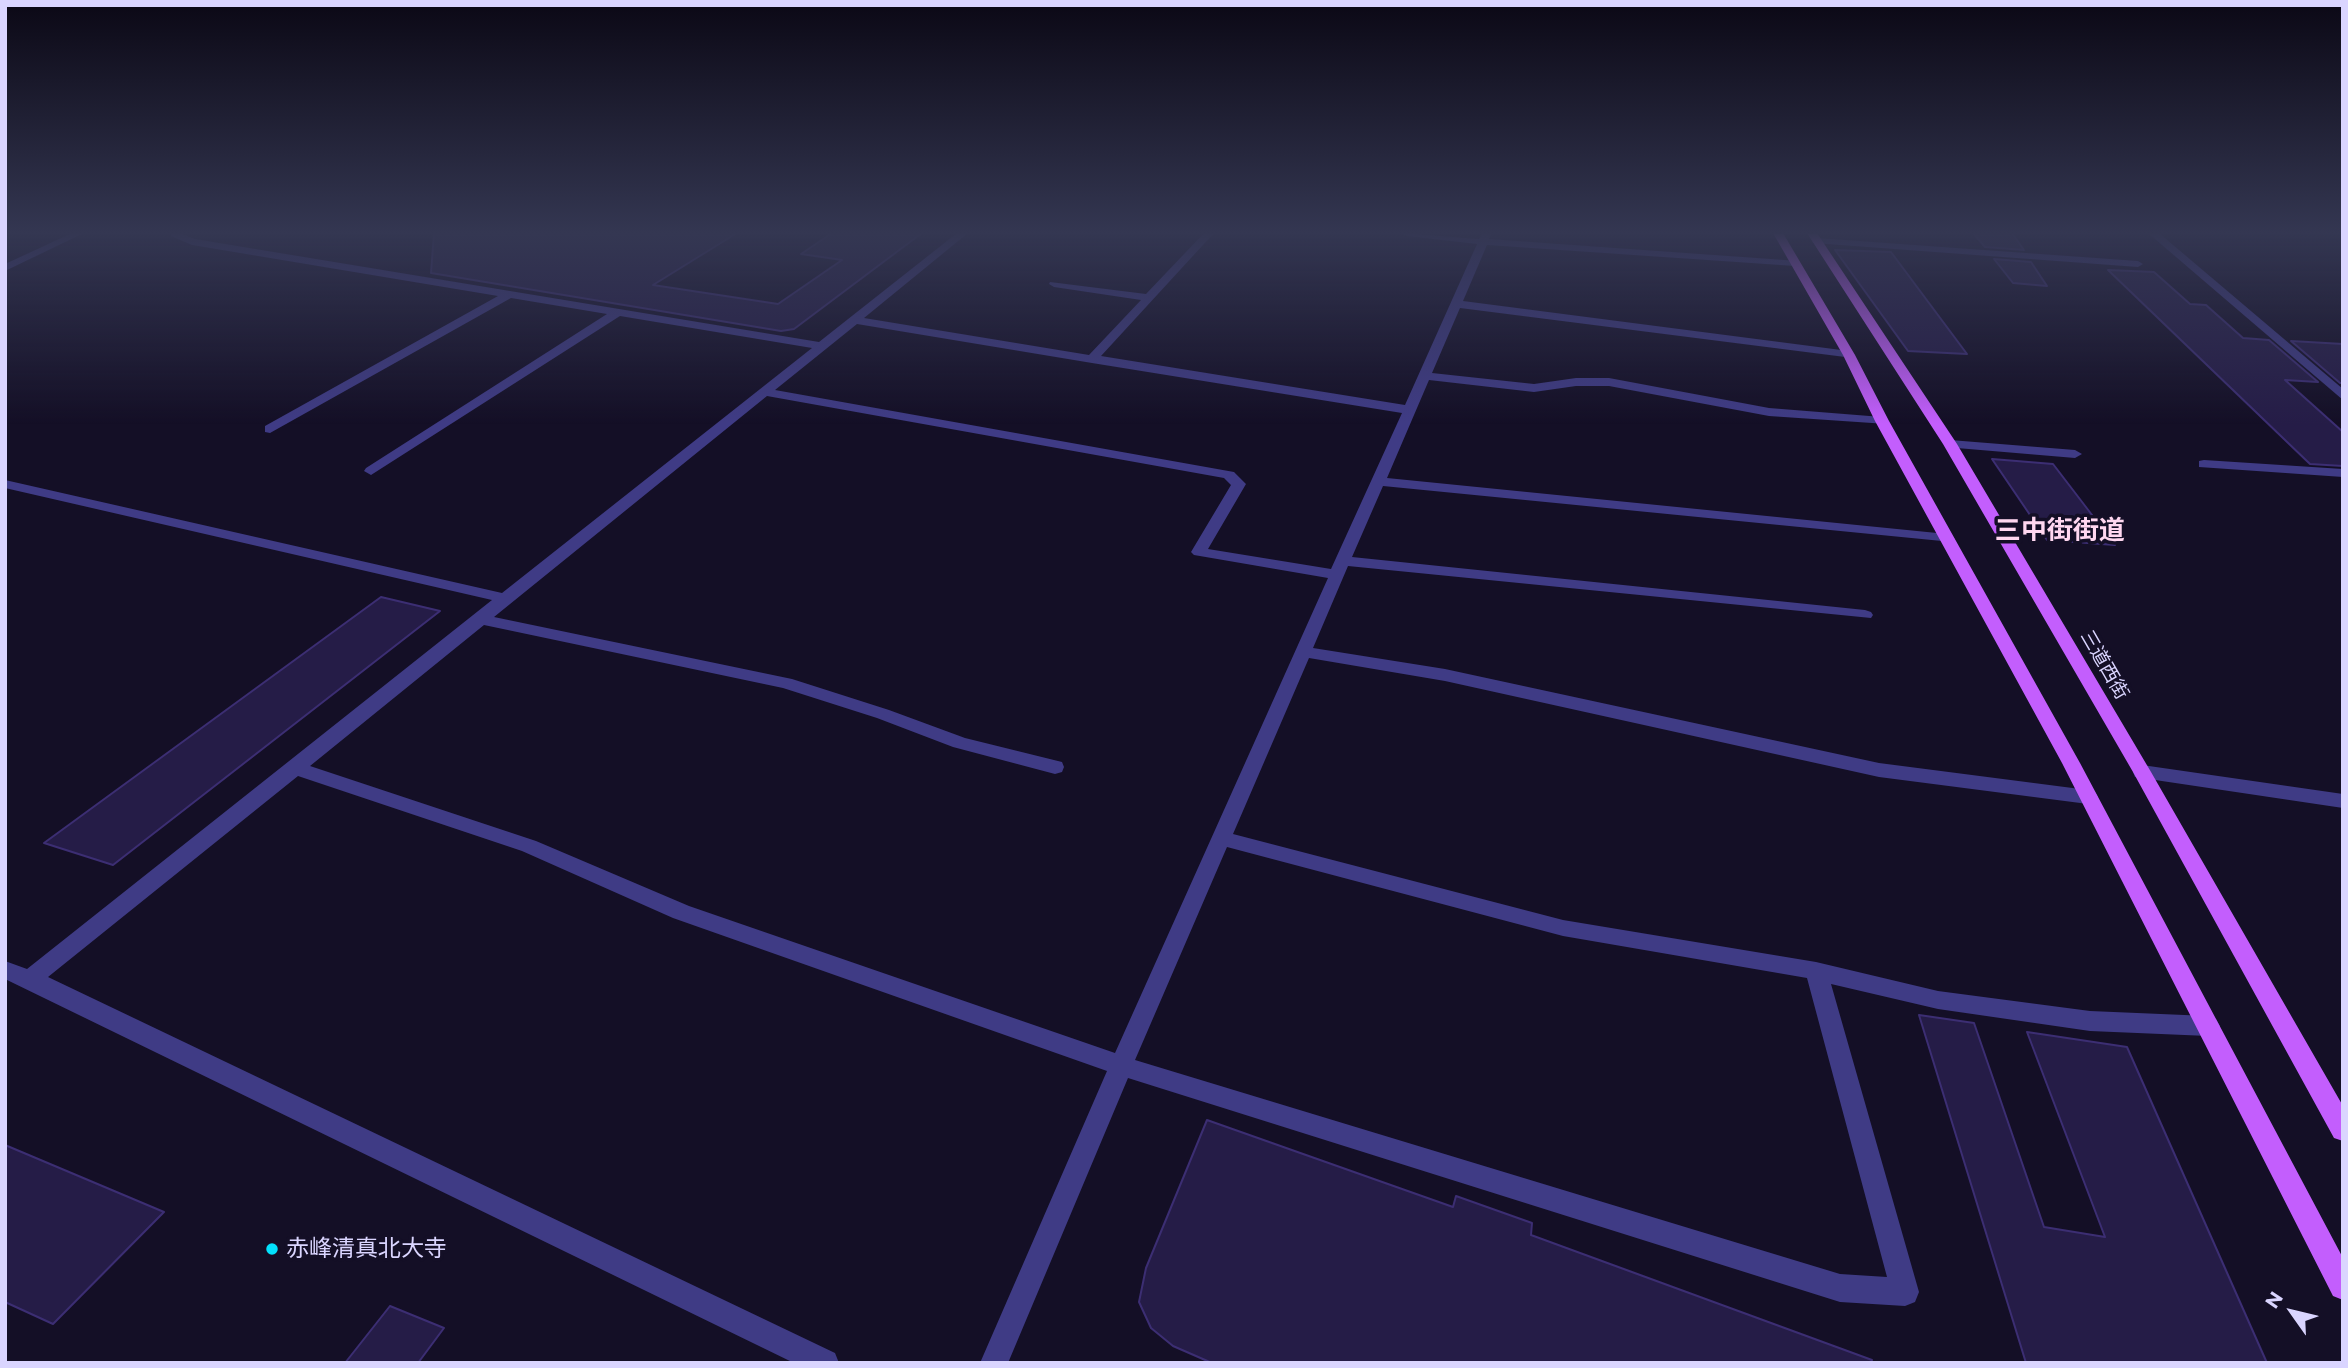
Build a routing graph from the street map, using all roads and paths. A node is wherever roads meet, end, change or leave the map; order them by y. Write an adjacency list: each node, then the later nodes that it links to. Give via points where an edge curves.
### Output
1 (504, 297): 21 (street)
2 (533, 297): 11 (street)
3 (883, 297): 12 (street)
4 (1141, 297): 9 (street)
5 (1461, 297): 10 (street)
6 (1815, 297): 14 (main road)
7 (1853, 297): 22 (main road, 三道西街)
8 (2227, 297): 18 (street)
9 (1149, 298): 15 (street)
10 (1458, 304): 14 (street); 16 (street)
11 (618, 312): 13 (street); 25 (street)
12 (854, 320): 13 (street); 15 (street)
13 (823, 346): 17 (street)
14 (1849, 355): 20 (main road)
15 (1092, 359): 19 (street)
16 (1425, 376): 19 (street); 20 (street, via 1534,388 1609,382 1769,412)
17 (765, 393): 30 (street, via 1229,475 1239,484 1199,552); 31 (street)
18 (2343, 396)
19 (1409, 410): 27 (street)
20 (1882, 421): 29 (main road)
21 (270, 429)
22 (1950, 444): 23 (street); 37 (main road, 三道西街)
23 (2075, 454)
24 (2204, 464): 26 (street)
25 (370, 471)
26 (2343, 473)
27 (1379, 481): 29 (street); 30 (street)
28 (5, 484): 31 (street)
29 (1947, 539): 38 (main road)
30 (1340, 568): 32 (street); 34 (street)
31 (507, 599): 33 (street)
32 (1864, 615)
33 (481, 619): 35 (street, via 786,683 960,743); 36 (street)
34 (1304, 652): 38 (street, via 1445,675 1879,770); 40 (street)
35 (1055, 767)
36 (295, 768): 43 (street); 45 (street, via 529,846 681,912)
37 (2142, 772): 39 (street); 46 (main road, 三道西街)
38 (2088, 797): 44 (main road)
39 (2343, 801)
40 (1221, 838): 42 (street, via 1563,928); 45 (street)
41 (5, 970): 43 (street)
42 (1816, 971): 44 (street, via 1938,1000 2090,1021); 45 (street, via 1905,1292 1840,1288)
43 (30, 979): 48 (street)
44 (2208, 1026): 47 (main road)
45 (1121, 1066): 49 (street)
46 (2343, 1130)
47 (2343, 1286)
48 (825, 1363)
49 (994, 1363)

